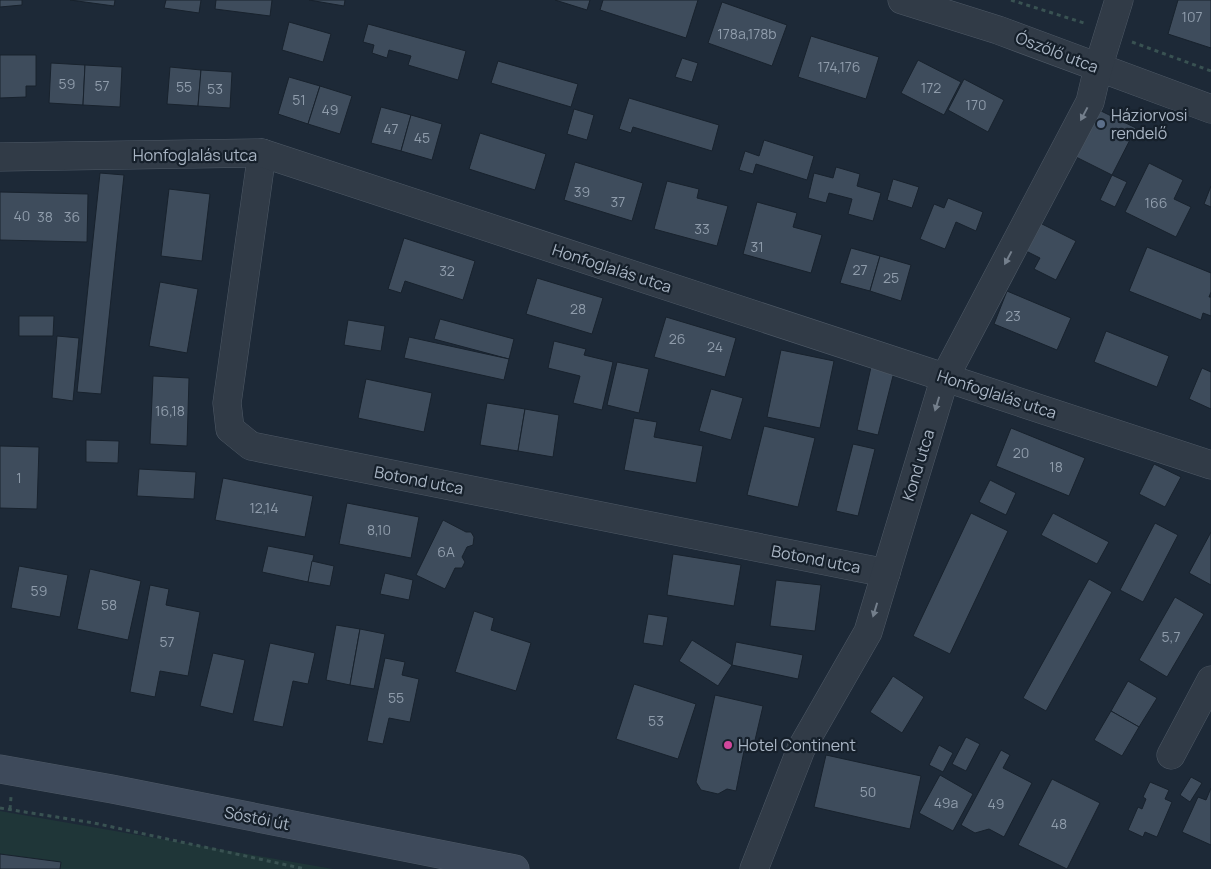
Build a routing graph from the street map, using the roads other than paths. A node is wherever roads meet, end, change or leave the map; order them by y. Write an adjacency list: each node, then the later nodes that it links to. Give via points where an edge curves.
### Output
1 (902, 0): 3 (street, Ószőlő utca, via 998,30)
2 (1119, 0): 3 (street, Kond utca)
3 (1098, 68): 4 (street, Ószőlő utca); 7 (street, Kond utca, one-way to 7, via 1090,102)
4 (1211, 109)
5 (262, 153): 6 (street, Honfoglalás utca); 7 (street, Honfoglalás utca); 9 (street, Botond utca, via 227,402 230,429 251,446)
6 (0, 157)
7 (945, 377): 8 (street, Honfoglalás utca); 9 (street, Kond utca, one-way to 9)
8 (1211, 464)
9 (886, 573): 14 (street, Kond utca, one-way to 14, via 868,632 801,749)
10 (1211, 680): 11 (street)
11 (1171, 755)
12 (0, 770): 13 (main road, Sóstói út, via 112,789)
13 (514, 869)
14 (754, 869)

